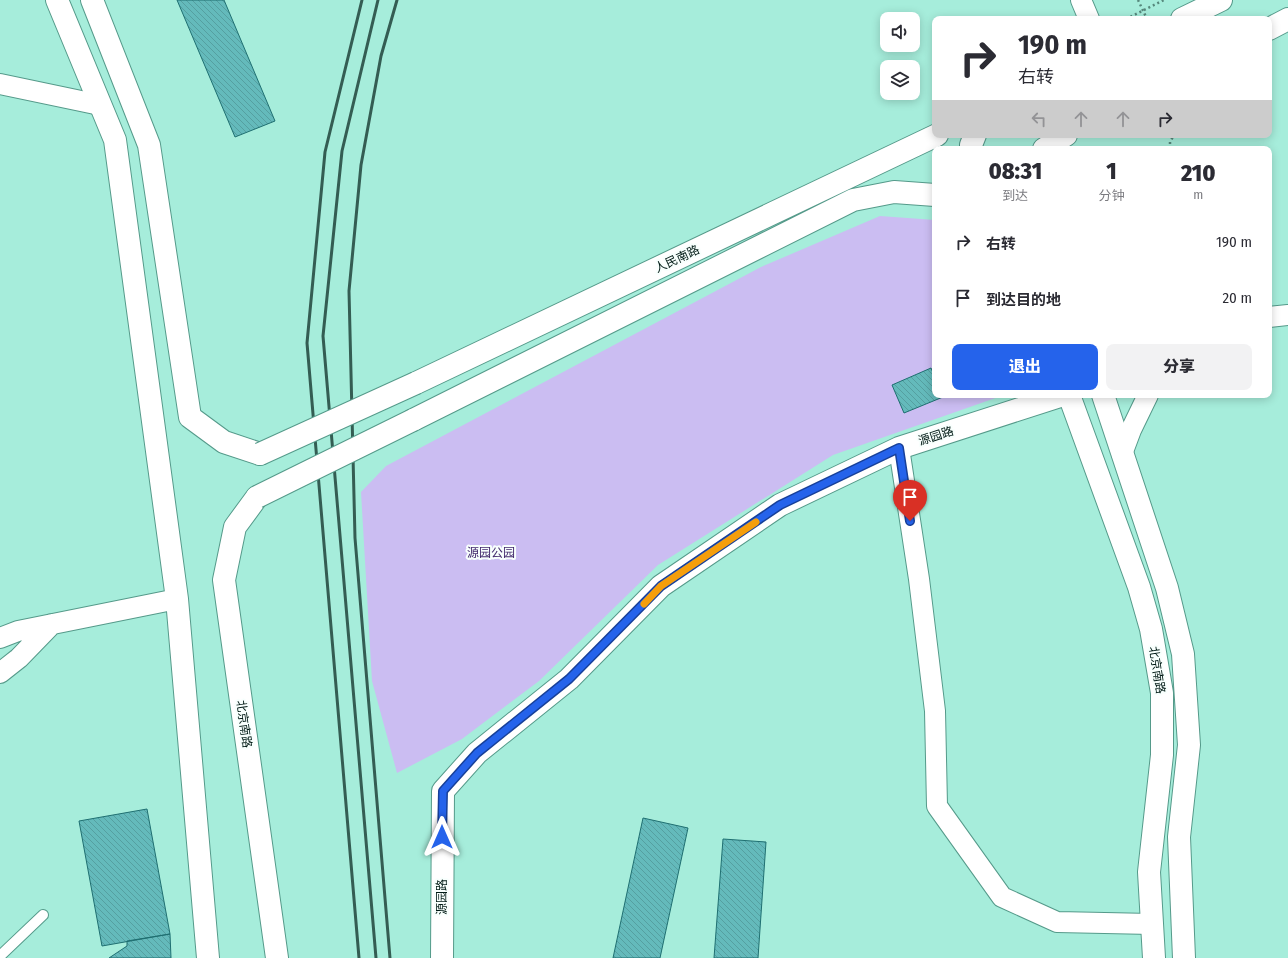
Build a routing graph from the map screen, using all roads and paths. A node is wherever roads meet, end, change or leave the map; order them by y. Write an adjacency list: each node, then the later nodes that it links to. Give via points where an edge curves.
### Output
1 (57, 0): 14 (main road)
2 (92, 0): 15 (main road, 人民南路, bridge, via 149,145 190,417 224,442 260,454 416,383)
3 (1081, 0): 7 (street)
4 (1138, 0): 9 (path, bridge)
5 (1164, 0): 8 (path)
6 (1221, 0): 10 (main road)
7 (1088, 16)
8 (1132, 16)
9 (1146, 16)
10 (1188, 16)
11 (1288, 20): 12 (main road)
12 (1272, 28)
13 (0, 84): 14 (street)
14 (100, 105): 28 (main road, via 115,140)
15 (932, 137)
16 (1061, 138): 17 (main road)
17 (1049, 146)
18 (932, 195): 27 (main road, 人民南路, bridge, via 894,192 853,200)
19 (1288, 315): 20 (street)
20 (1272, 317)
21 (1053, 398): 25 (main road, 源园路)
22 (1071, 398): 33 (main road, 北京南路, via 1139,586 1151,629 1160,686 1162,755 1149,872)
23 (1104, 398): 26 (main road)
24 (1147, 398): 26 (street)
25 (899, 448): 33 (street, via 920,579 936,711 937,806 1002,897 1057,922); 37 (main road, 源园路, via 780,505 661,586 569,679 477,753 443,791)
26 (1122, 454): 39 (main road, via 1167,588 1183,654 1189,745 1179,837)
27 (256, 497): 36 (main road, 北京南路, via 235,527 224,580)
28 (177, 600): 29 (street); 35 (main road)
29 (52, 624): 30 (street, via 18,631); 31 (street, via 19,658)
30 (0, 638)
31 (0, 673)
32 (43, 915): 34 (lane)
33 (1152, 924): 38 (main road, 北京南路)
34 (0, 956)
35 (208, 958)
36 (277, 958)
37 (442, 958)
38 (1154, 958)
39 (1184, 958)

